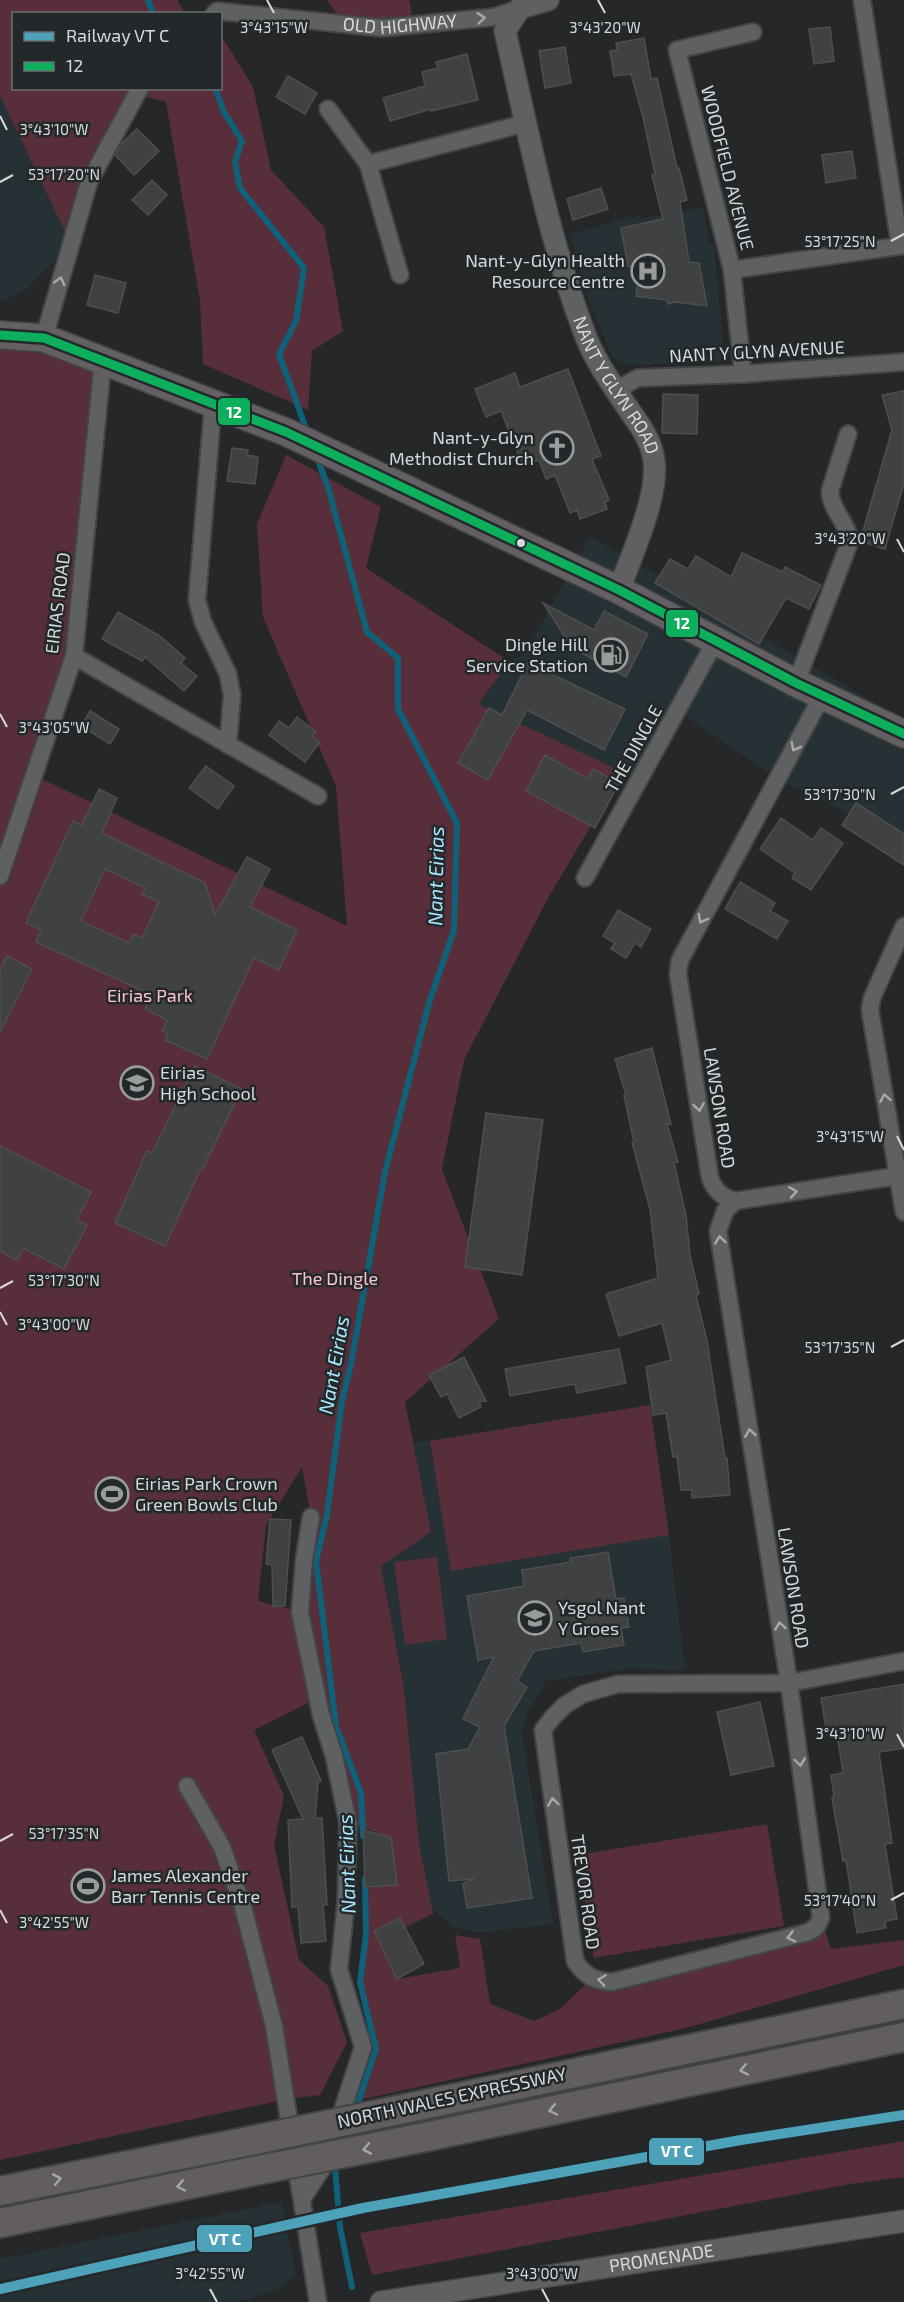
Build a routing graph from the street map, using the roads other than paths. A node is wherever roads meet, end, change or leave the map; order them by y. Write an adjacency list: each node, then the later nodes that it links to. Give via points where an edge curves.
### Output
1 (548, 0): 3 (street, OLD HIGHWAY)
2 (862, 0): 10 (street, via 900,246)
3 (520, 8): 4 (street, OLD HIGHWAY, one-way to 3, via 382,28 494,17); 8 (street, NANT Y GLYN ROAD, via 505,31)
4 (216, 12)
5 (753, 32): 10 (street, WOODFIELD AVENUE, via 677,50)
6 (139, 90): 13 (street, one-way to 6, via 89,182)
7 (328, 109): 9 (street)
8 (526, 123): 9 (street); 17 (street, NANT Y GLYN ROAD, via 555,243 583,330)
9 (368, 164): 11 (street)
10 (732, 270): 16 (street, WOODFIELD AVENUE)
11 (399, 275)
12 (0, 334): 13 (main road)
13 (44, 338): 14 (main road)
14 (103, 359): 18 (main road); 22 (street, EIRIAS ROAD)
15 (904, 362): 16 (street, NANT Y GLYN AVENUE)
16 (743, 374): 17 (street, NANT Y GLYN AVENUE, via 638,378)
17 (616, 390): 20 (street, NANT Y GLYN ROAD, via 645,434 654,455 655,476)
18 (213, 405): 20 (main road, via 286,432); 26 (street, via 197,600 228,674 232,695)
19 (848, 434): 23 (street, via 830,499 850,541)
20 (619, 590): 21 (main road)
21 (716, 640): 23 (main road); 29 (street, THE DINGLE)
22 (74, 656): 26 (street); 28 (street, EIRIAS ROAD)
23 (796, 683): 24 (main road)
24 (822, 696): 25 (main road); 32 (street, LAWSON ROAD, one-way to 32, via 680,960 678,974 710,1179 723,1197)
25 (904, 734)
26 (228, 745): 27 (street)
27 (318, 796)
28 (0, 876)
29 (585, 878)
30 (904, 926): 31 (street, one-way to 30, via 870,1010)
31 (901, 1176): 32 (street, one-way to 31); 33 (street)
32 (735, 1201): 36 (street, LAWSON ROAD, one-way to 32, via 718,1231 725,1211)
33 (904, 1212)
34 (311, 1517): 45 (street, via 300,1611 348,1823 339,1969 363,2047 325,2164)
35 (904, 1661): 36 (street)
36 (789, 1683): 36 (street, TREVOR ROAD, one-way to 36, via 821,1918 817,1926 809,1932 612,1982 591,1979 575,1961 543,1730 558,1711 583,1694 618,1684)
37 (188, 1786): 45 (street, via 222,1847 243,1907 274,2026)
38 (904, 1993): 43 (highway)
39 (904, 2004): 43 (highway, NORTH WALES EXPRESSWAY)
40 (904, 2037): 42 (highway, NORTH WALES EXPRESSWAY)
41 (904, 2048): 42 (highway)
42 (785, 2062): 47 (highway, NORTH WALES EXPRESSWAY, one-way to 47, bridge)
43 (607, 2065): 44 (highway, NORTH WALES EXPRESSWAY, one-way to 43, bridge)
44 (0, 2191)
45 (303, 2199): 48 (street)
46 (904, 2221): 49 (street, PROMENADE)
47 (0, 2223)
48 (318, 2302)
49 (381, 2302)

